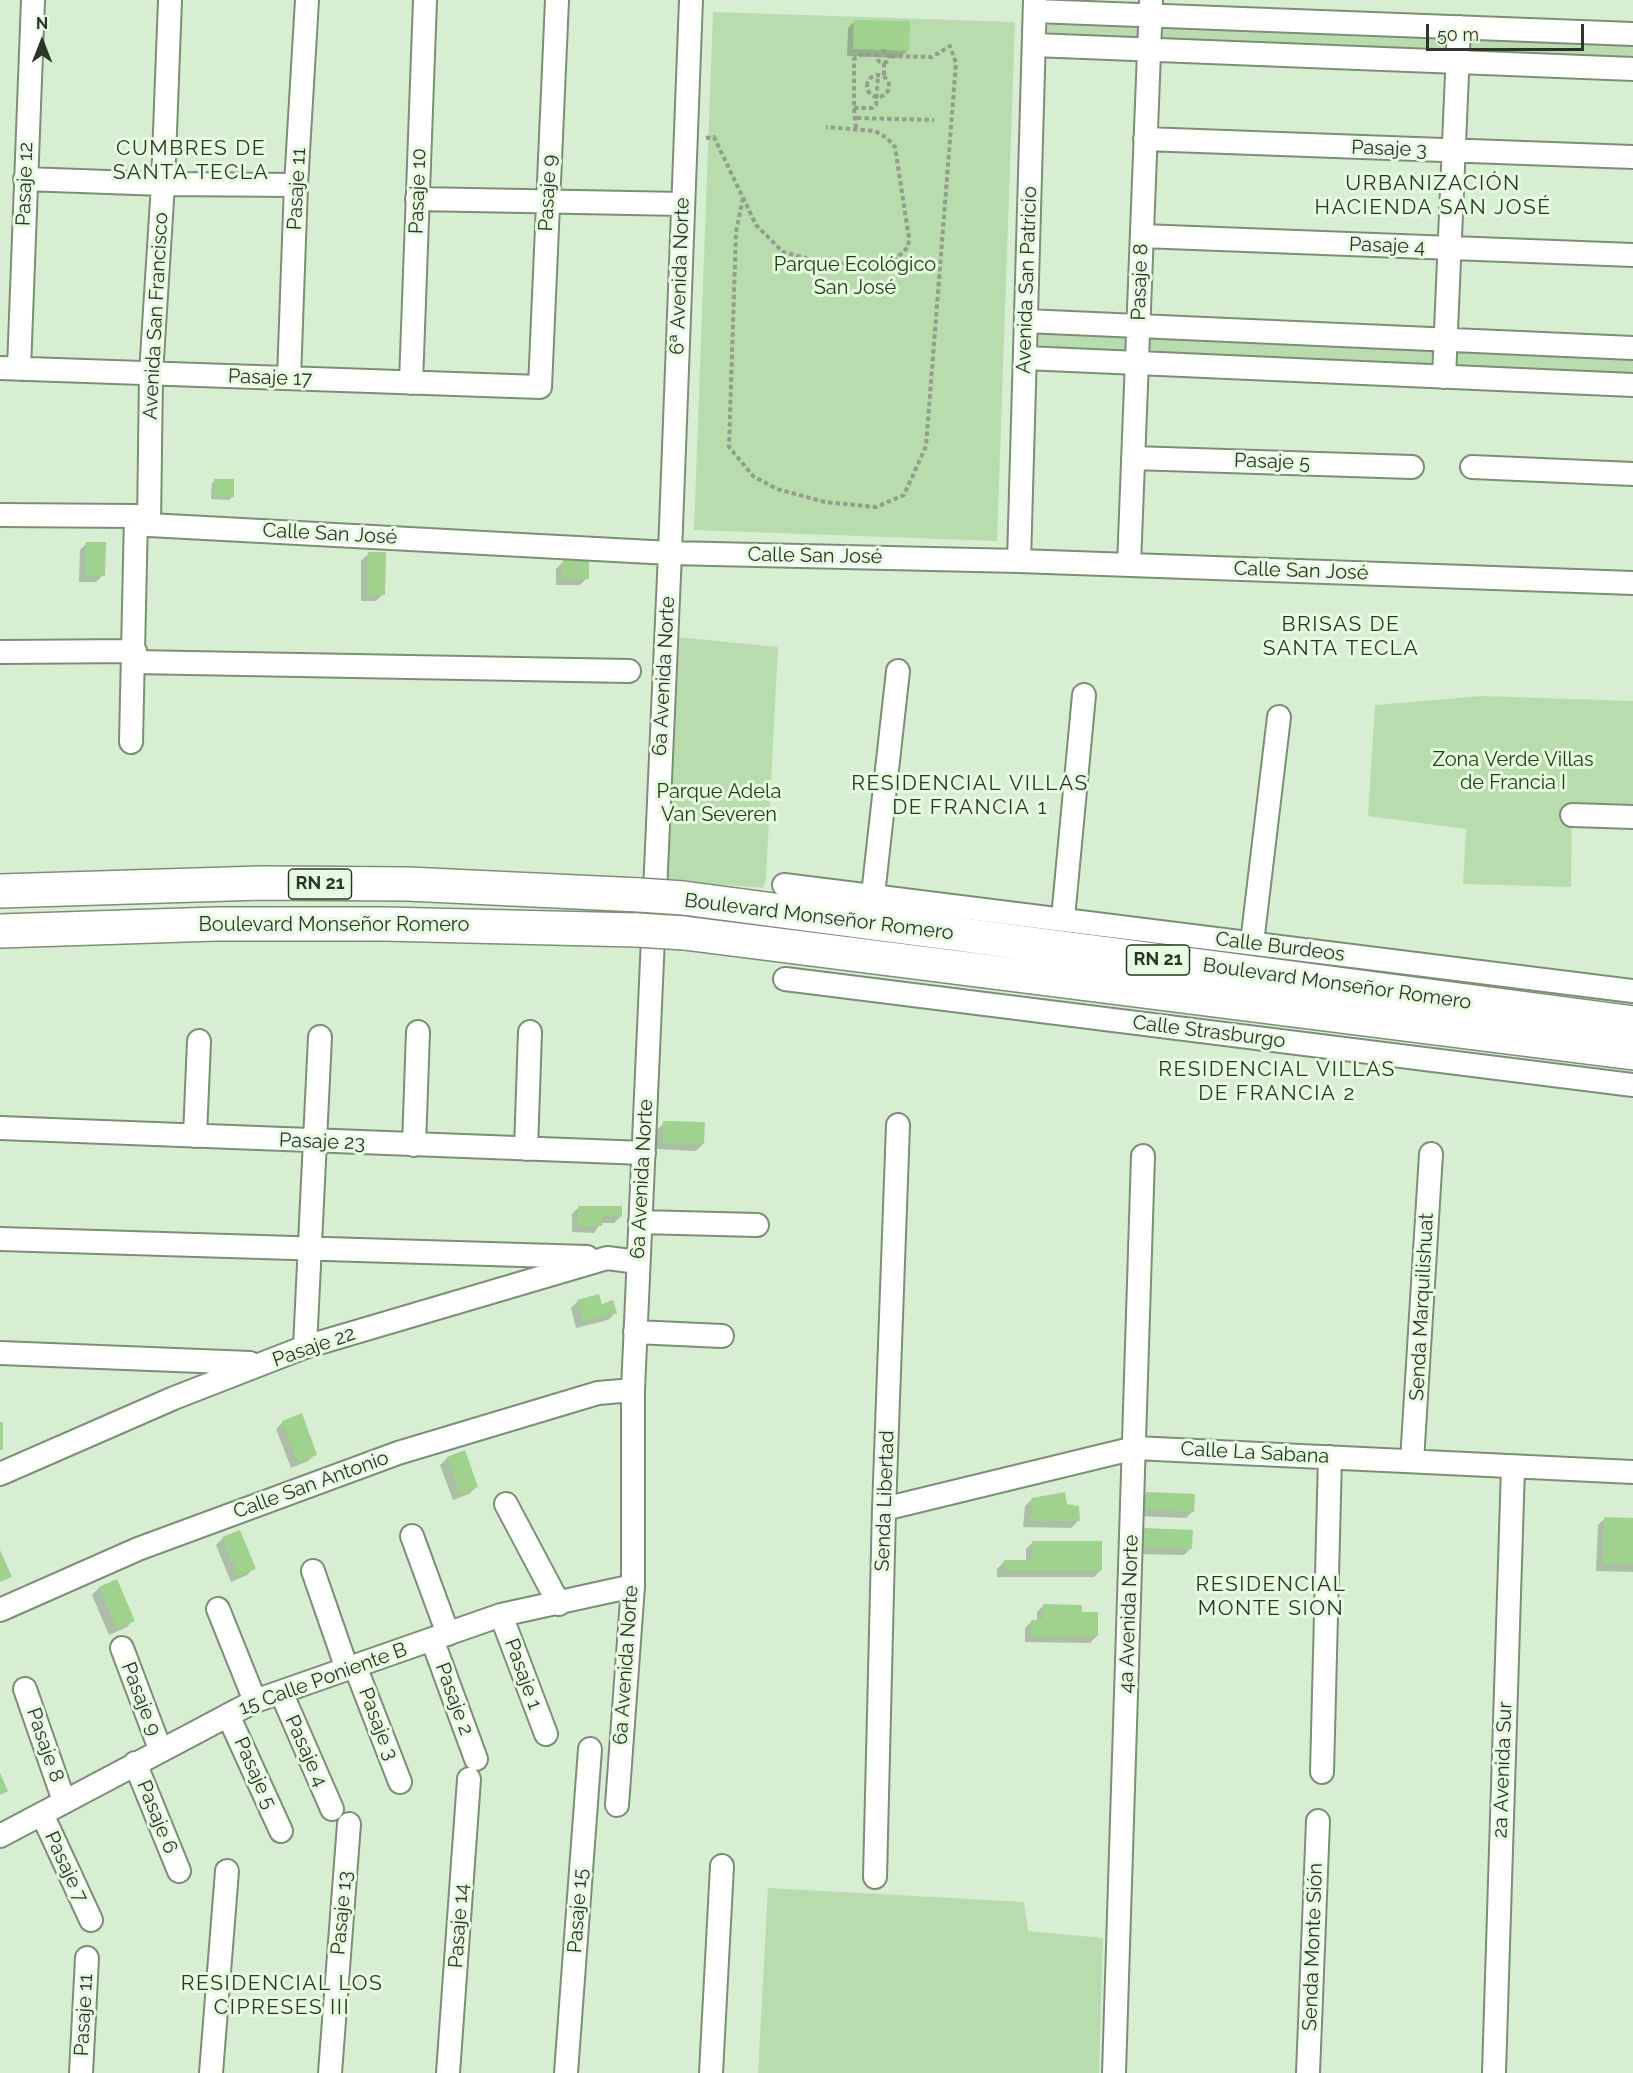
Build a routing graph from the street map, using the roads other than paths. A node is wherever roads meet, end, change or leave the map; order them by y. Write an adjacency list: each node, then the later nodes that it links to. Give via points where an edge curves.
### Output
1 (33, 0): 18 (street, Pasaje 12)
2 (170, 0): 19 (street, Avenida San Francisco)
3 (307, 0): 20 (street, Pasaje 11)
4 (425, 0): 21 (street, Pasaje 10)
5 (557, 0): 22 (street, Pasaje 9)
6 (691, 0): 23 (street, 6ª Avenida Norte)
7 (1035, 6): 8 (street); 11 (street, Avenida San Patricio)
8 (1150, 8): 9 (street); 12 (street, Pasaje 8)
9 (1459, 27): 10 (street); 13 (street)
10 (1633, 34)
11 (1034, 45): 12 (street); 27 (street, Avenida San Patricio)
12 (1149, 50): 13 (street); 15 (street, Pasaje 8)
13 (1457, 62): 14 (street); 16 (street)
14 (1633, 69)
15 (1145, 139): 16 (street, Pasaje 3); 24 (street, Pasaje 8)
16 (1454, 151): 17 (street, Pasaje 3); 25 (street)
17 (1633, 157)
18 (25, 179): 19 (street); 33 (street, Pasaje 12)
19 (163, 184): 20 (street); 34 (street, Avenida San Francisco)
20 (296, 185): 36 (street, Pasaje 11)
21 (417, 199): 22 (street); 37 (street, Pasaje 10)
22 (548, 202): 23 (street); 39 (street, Pasaje 9)
23 (683, 204): 46 (street, 6ª Avenida Norte)
24 (1142, 236): 25 (street, Pasaje 4); 28 (street, Pasaje 8)
25 (1449, 248): 26 (street, Pasaje 4); 29 (street)
26 (1633, 255)
27 (1026, 321): 28 (street); 31 (street, Avenida San Patricio)
28 (1138, 326): 29 (street); 32 (street, Pasaje 8)
29 (1446, 340): 30 (street); 35 (street)
30 (1633, 348)
31 (1025, 358): 32 (street); 47 (street, Avenida San Patricio)
32 (1137, 363): 35 (street); 40 (street, Pasaje 8)
33 (9, 368): 34 (street, Pasaje 17)
34 (151, 374): 36 (street, Pasaje 17); 45 (street, Avenida San Francisco)
35 (1444, 377): 38 (street)
36 (289, 378): 37 (street, Pasaje 17)
37 (411, 383): 39 (street, Pasaje 17)
38 (1633, 385)
39 (540, 387)
40 (1133, 458): 41 (street, Pasaje 5); 48 (street, Pasaje 8)
41 (1412, 467)
42 (1472, 467): 43 (street)
43 (1633, 474)
44 (0, 515): 45 (street, Calle San José)
45 (142, 520): 46 (street, Calle San José); 51 (street, Avenida San Francisco)
46 (670, 553): 47 (street, Calle San José); 80 (street, 6a Avenida Norte)
47 (1019, 561): 48 (street, Calle San José)
48 (1129, 565): 49 (street, Calle San José)
49 (1633, 583)
50 (0, 652): 51 (street)
51 (134, 657): 52 (street); 56 (street, Avenida San Francisco)
52 (629, 671)
53 (898, 671): 61 (street)
54 (1084, 695): 62 (street)
55 (1279, 717): 64 (street)
56 (131, 742)
57 (1572, 815): 58 (street)
58 (1633, 817)
59 (784, 885): 61 (street, Calle Burdeos)
60 (0, 891): 67 (highway, Boulevard Monseñor Romero / RN 21, bridge, via 272,883 419,885 683,898)
61 (873, 896): 62 (street, Calle Burdeos)
62 (1063, 918): 64 (street, Calle Burdeos)
63 (0, 931): 72 (highway, Boulevard Monseñor Romero / RN 21, bridge, via 361,924 684,933)
64 (1252, 943): 66 (street, Calle Burdeos)
65 (785, 979): 73 (street, Calle Strasburgo)
66 (1633, 992)
67 (1633, 1023)
68 (418, 1032): 78 (street)
69 (530, 1032): 79 (street)
70 (320, 1037): 77 (street)
71 (199, 1041): 76 (street)
72 (1633, 1053)
73 (1633, 1085)
74 (898, 1125): 102 (street, Senda Libertad)
75 (0, 1128): 76 (street, Pasaje 23)
76 (195, 1136): 77 (street, Pasaje 23)
77 (313, 1142): 78 (street, Pasaje 23); 86 (street)
78 (414, 1145): 79 (street, Pasaje 23)
79 (526, 1149): 80 (street, Pasaje 23)
80 (644, 1153): 83 (street, 6a Avenida Norte)
81 (1431, 1154): 97 (street, Senda Marquilishuat)
82 (1143, 1156): 95 (street, 4a Avenida Norte)
83 (640, 1222): 84 (street); 88 (street, 6a Avenida Norte)
84 (758, 1225)
85 (0, 1239): 86 (street)
86 (309, 1248): 87 (street); 91 (street)
87 (607, 1258): 88 (street, Pasaje 22); 91 (street, Pasaje 22)
88 (638, 1262): 89 (street, 6a Avenida Norte)
89 (635, 1332): 90 (street); 94 (street, 6a Avenida Norte)
90 (722, 1336)
91 (305, 1347): 93 (street, Pasaje 22)
92 (0, 1353): 93 (street, via 250,1363)
93 (258, 1367): 100 (street, Pasaje 22, via 174,1398)
94 (633, 1390): 105 (street, 6a Avenida Norte); 108 (street, Calle San Antonio, via 598,1393 398,1453 138,1549)
95 (1135, 1448): 96 (street, Calle La Sabana); 102 (street, Calle La Sabana); 144 (street, 4a Avenida Norte)
96 (1330, 1457): 97 (street, Calle La Sabana); 122 (street)
97 (1412, 1461): 98 (street, Calle La Sabana)
98 (1513, 1467): 99 (street, Calle La Sabana); 146 (street, 2a Avenida Sur)
99 (1633, 1472)
100 (0, 1474)
101 (506, 1504): 106 (street)
102 (884, 1509): 135 (street, Senda Libertad)
103 (412, 1536): 110 (street)
104 (313, 1571): 112 (street)
105 (633, 1586): 106 (street, 15 Calle Poniente B); 125 (street, 6a Avenida Norte)
106 (559, 1604): 109 (street, 15 Calle Poniente B)
107 (218, 1609): 115 (street)
108 (0, 1610)
109 (501, 1615): 110 (street, 15 Calle Poniente B); 117 (street, Pasaje 1)
110 (440, 1636): 112 (street, 15 Calle Poniente B); 121 (street, Pasaje 2)
111 (122, 1648): 118 (street, Pasaje 9)
112 (351, 1667): 114 (street, 15 Calle Poniente B); 123 (street, Pasaje 3)
113 (25, 1689): 124 (street, Pasaje 8)
114 (281, 1692): 115 (street, 15 Calle Poniente B); 126 (street, Pasaje 4)
115 (255, 1701): 116 (street, 15 Calle Poniente B)
116 (228, 1714): 118 (street, 15 Calle Poniente B); 130 (street, Pasaje 5)
117 (546, 1734)
118 (160, 1749): 120 (street, 15 Calle Poniente B)
119 (590, 1749): 142 (street, Pasaje 15)
120 (135, 1763): 124 (street, 15 Calle Poniente B); 133 (street, Pasaje 6)
121 (473, 1769): 141 (street, Pasaje 14)
122 (1322, 1772)
123 (400, 1782)
124 (64, 1801): 127 (street, 15 Calle Poniente B)
125 (617, 1805)
126 (332, 1809)
127 (42, 1814): 131 (street, 15 Calle Poniente B); 136 (street, Pasaje 7)
128 (1318, 1821): 145 (street, Senda Monte Sión)
129 (349, 1824): 140 (street, Pasaje 13)
130 (281, 1832)
131 (0, 1836)
132 (722, 1866): 143 (street)
133 (179, 1871)
134 (227, 1871): 139 (street)
135 (875, 1877)
136 (91, 1920)
137 (87, 1958): 138 (street, Pasaje 11)
138 (81, 2073)
139 (211, 2073)
140 (330, 2073)
141 (448, 2073)
142 (566, 2073)
143 (711, 2073)
144 (1114, 2073)
145 (1308, 2073)
146 (1494, 2073)

